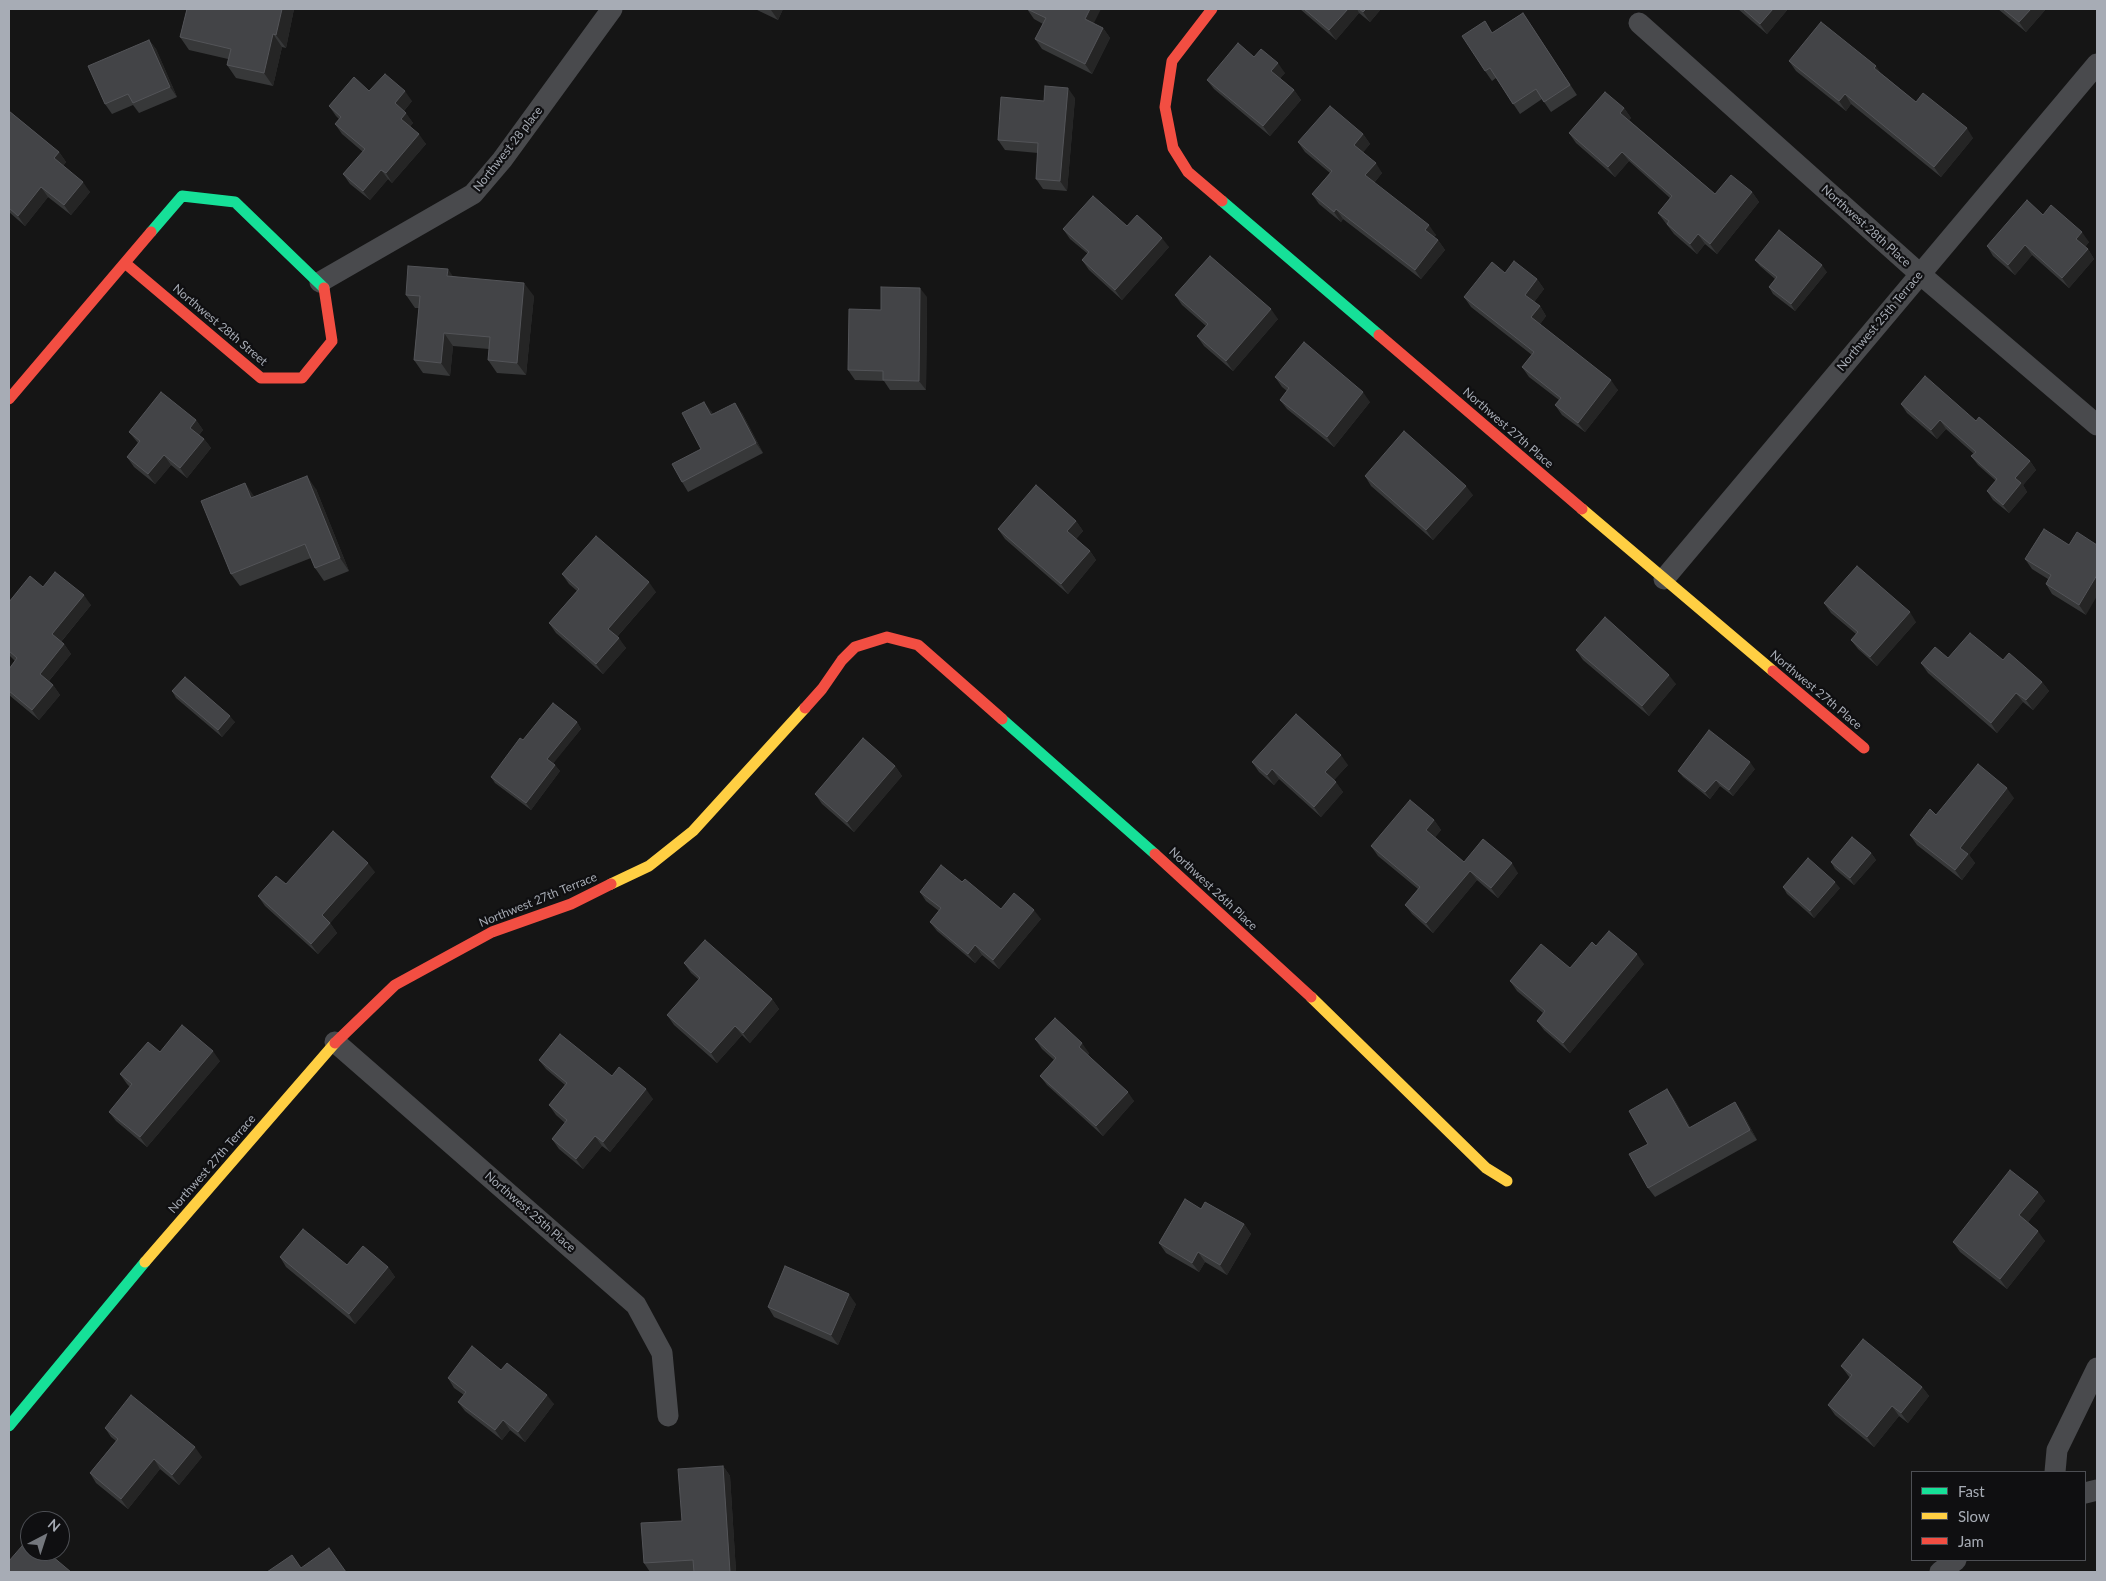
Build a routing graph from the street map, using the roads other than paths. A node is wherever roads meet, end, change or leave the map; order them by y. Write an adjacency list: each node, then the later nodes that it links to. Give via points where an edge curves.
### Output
1 (612, 9): 7 (street, Northwest 28 place, via 502,160 473,194)
2 (1212, 9): 10 (street, Northwest 27th Place, via 1172,61 1164,107 1173,148 1188,172)
3 (1639, 23): 6 (street, Northwest 28th Place)
4 (2097, 64): 6 (street, Northwest 25th Terrace)
5 (125, 263): 7 (street, via 182,196 235,202); 7 (street, Northwest 28th Street, via 261,378 302,378 332,341 324,286); 8 (street)
6 (1920, 274): 9 (street, Northwest 28th Place); 10 (street, Northwest 25th Terrace)
7 (320, 282)
8 (9, 399)
9 (2097, 425)
10 (1664, 579): 12 (street, Northwest 27th Place)
11 (887, 637): 13 (street, Northwest 27th Terrace, via 855,648 842,660 822,689 748,772 692,831 649,866 570,904 492,932 395,985); 14 (street, Northwest 26th Place, via 918,645 1320,1006 1486,1168)
12 (1864, 748)
13 (334, 1042): 16 (street, Northwest 25th Place, via 636,1305 662,1353); 17 (street, Northwest 27th Terrace)
14 (1507, 1181)
15 (2097, 1368): 18 (street, via 2057,1450)
16 (668, 1416)
17 (9, 1426)
18 (2055, 1471)
19 (1955, 1561): 20 (street)
20 (1940, 1572)

